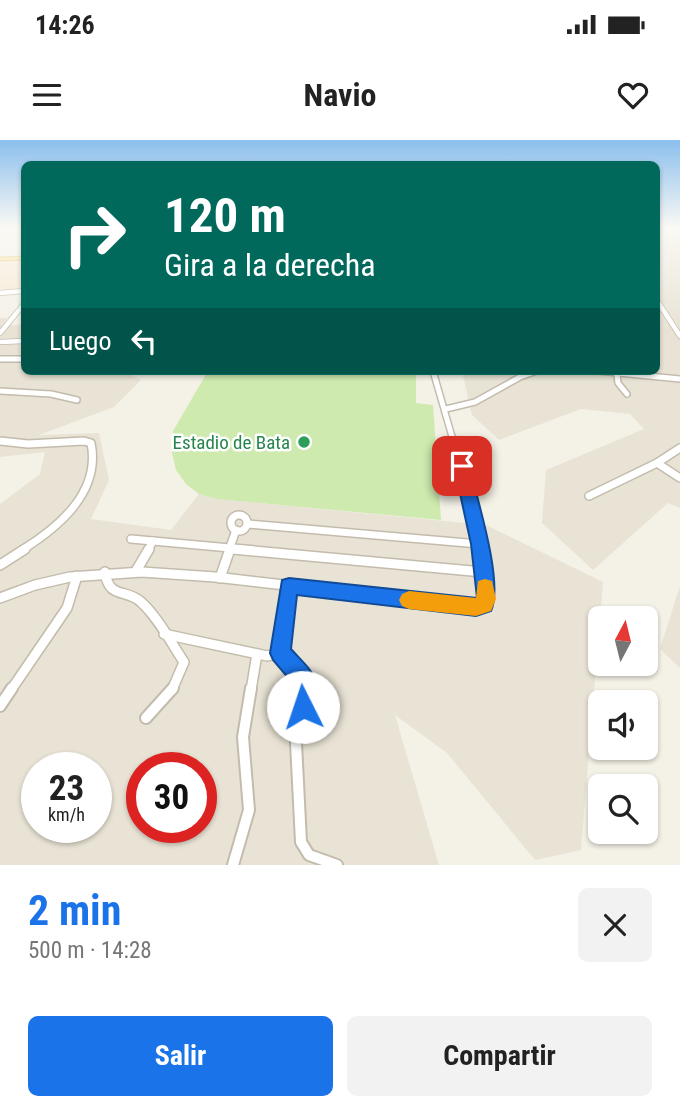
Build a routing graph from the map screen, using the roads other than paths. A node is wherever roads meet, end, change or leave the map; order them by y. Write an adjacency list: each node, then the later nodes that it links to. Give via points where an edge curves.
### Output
1 (21, 291): 2 (street)
2 (0, 293)
3 (660, 305): 6 (street)
4 (21, 308): 7 (street)
5 (660, 314): 6 (street)
6 (666, 314): 8 (street)
7 (0, 333)
8 (680, 335)
9 (21, 341): 10 (street)
10 (0, 342)
11 (0, 359): 12 (street)
12 (21, 359)
13 (434, 375): 20 (street)
14 (526, 375): 20 (street, via 475,402)
15 (617, 375): 16 (street); 18 (street)
16 (680, 379)
17 (0, 391): 19 (street)
18 (627, 394)
19 (77, 400)
20 (446, 409): 30 (street)
21 (0, 441): 32 (street, via 84,440 93,450 91,477 63,520)
22 (680, 448): 23 (street)
23 (657, 463): 24 (street); 25 (street)
24 (680, 478)
25 (589, 496)
26 (248, 524): 27 (street); 27 (street, via 244,516 235,516 229,524); 30 (street)
27 (236, 530): 31 (street)
28 (131, 539): 29 (street)
29 (153, 541): 31 (street); 33 (street)
30 (479, 544): 35 (street)
31 (230, 548): 35 (street); 37 (street)
32 (0, 565)
33 (136, 571): 34 (street); 37 (street)
34 (105, 572): 36 (street); 40 (street, via 110,588 141,601)
35 (483, 572): 38 (street, via 486,599 476,607)
36 (77, 576): 39 (street); 43 (street, via 66,608)
37 (220, 578): 38 (street)
38 (289, 586): 41 (street)
39 (0, 598)
40 (164, 633): 42 (street); 44 (street, via 180,654 183,670 168,696)
41 (280, 653): 42 (street); 46 (street, via 307,682 296,743 301,842 309,855)
42 (257, 654): 45 (street, via 243,737 249,810)
43 (0, 706)
44 (146, 718)
45 (233, 865)
46 (337, 865)

